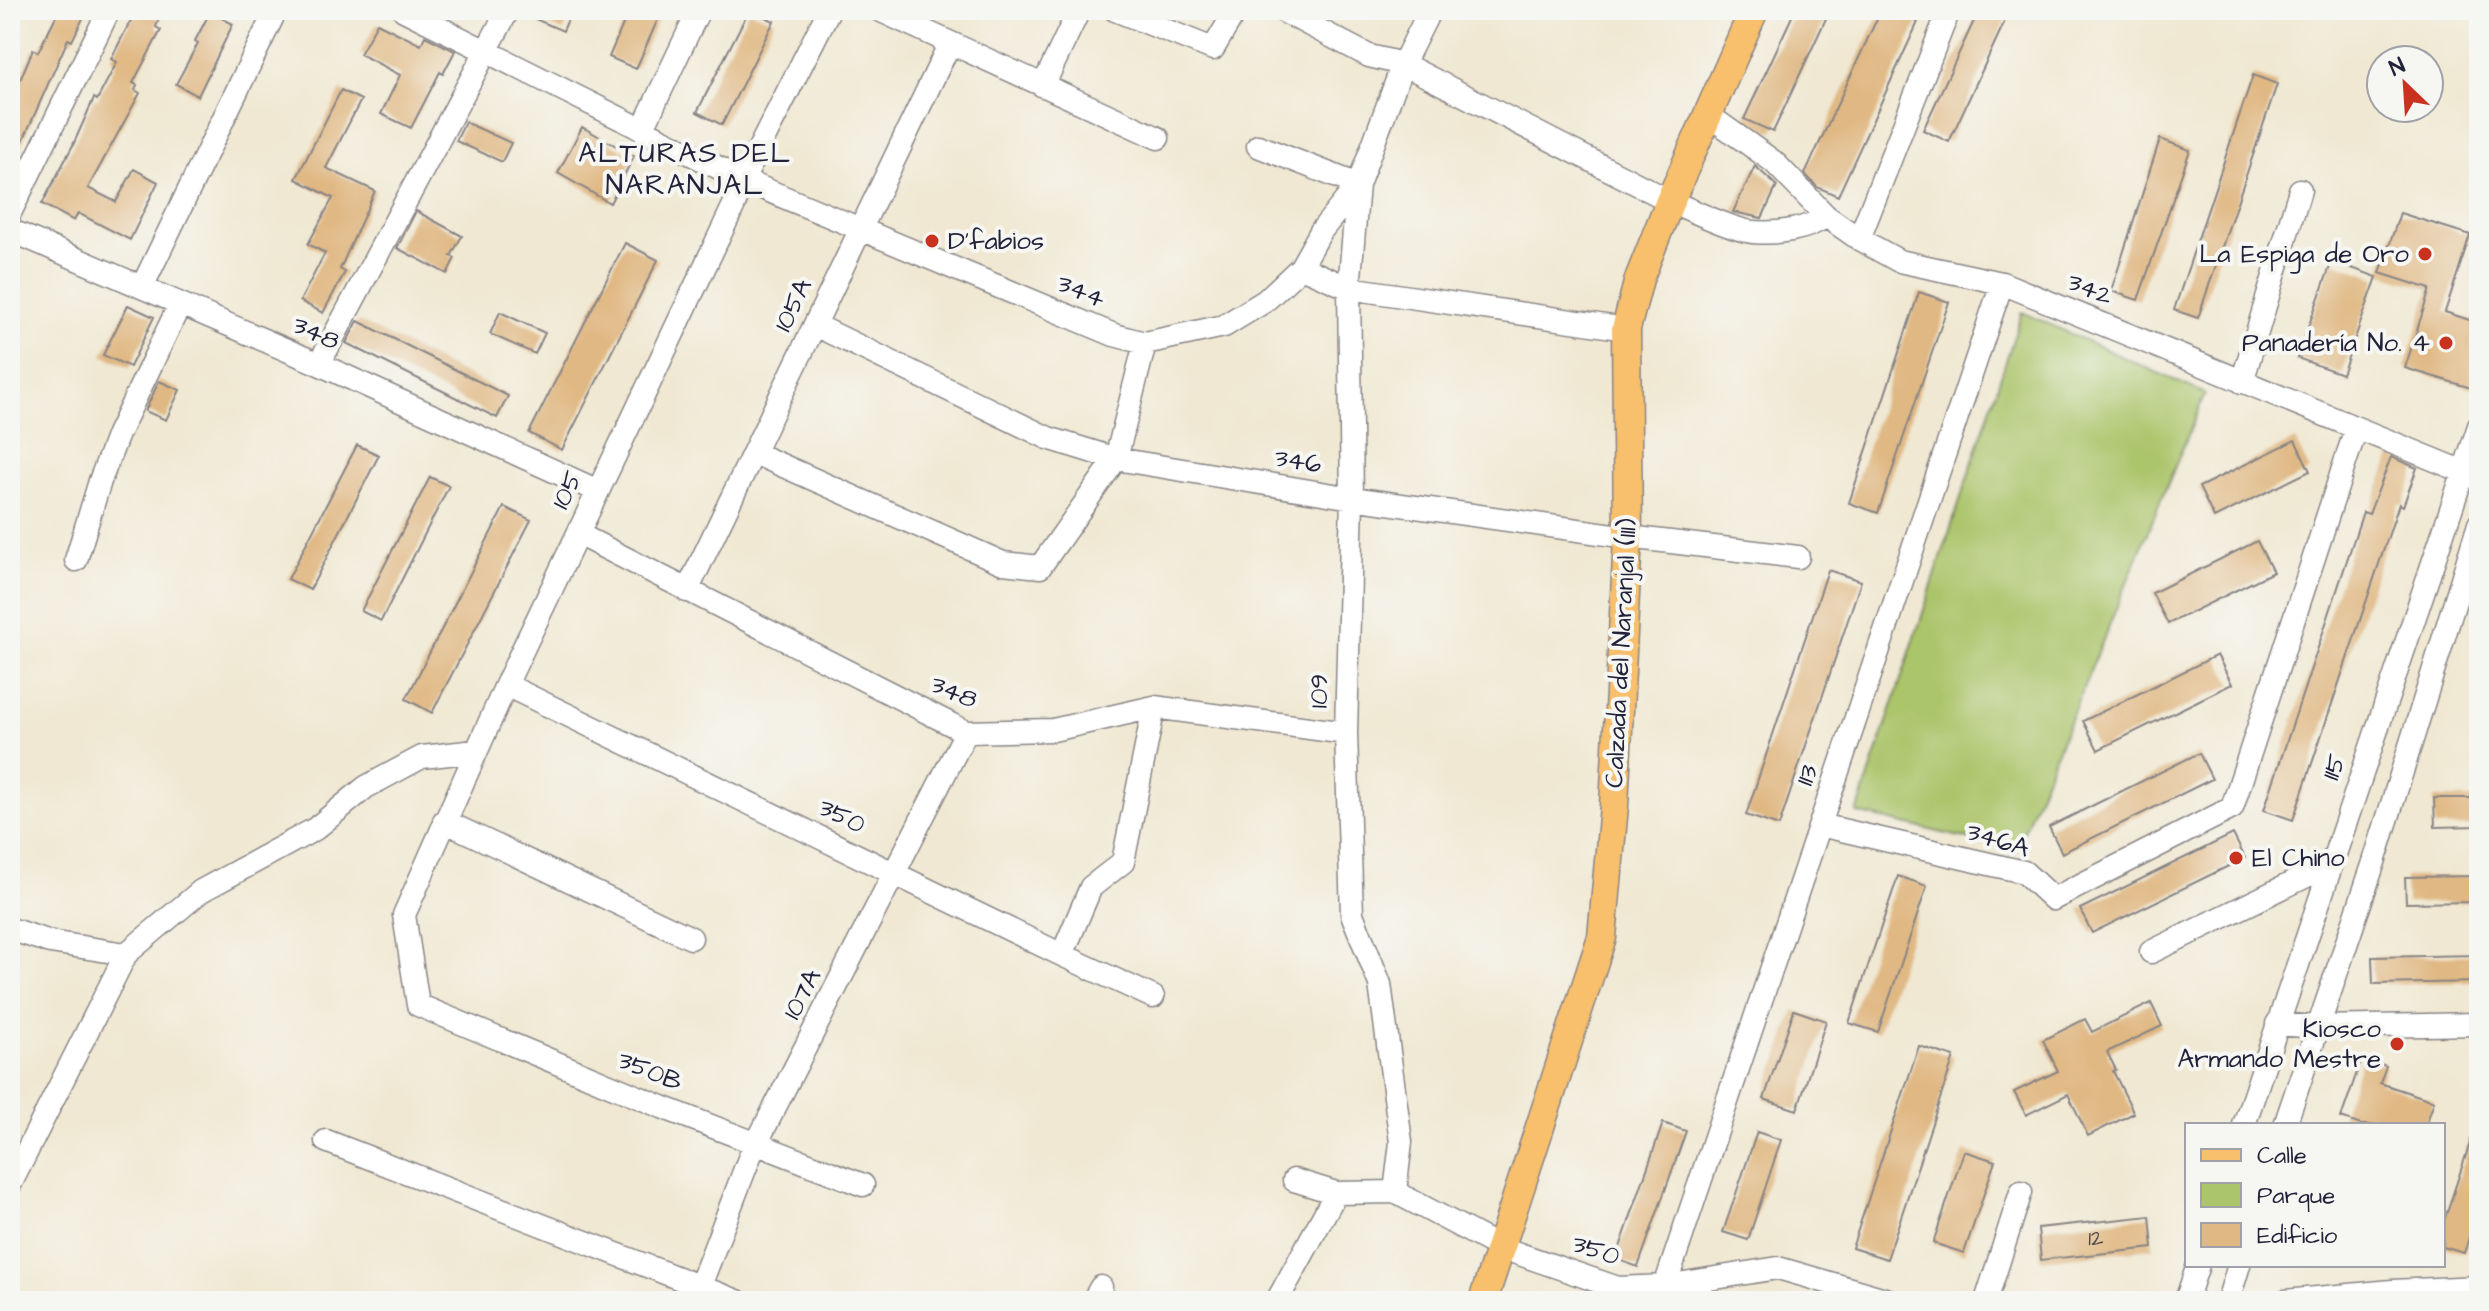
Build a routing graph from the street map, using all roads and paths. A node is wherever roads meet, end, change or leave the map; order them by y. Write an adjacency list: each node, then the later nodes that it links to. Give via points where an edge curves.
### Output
1 (109, 10): 27 (street)
2 (276, 10): 34 (street)
3 (404, 10): 16 (street, 344)
4 (508, 10): 16 (street)
5 (699, 10): 20 (street)
6 (879, 10): 15 (street)
7 (1079, 10): 18 (street)
8 (1115, 10): 9 (street, via 1213,49)
9 (1236, 10)
10 (1281, 10): 17 (street, via 1369,56)
11 (1430, 10): 17 (street, 109)
12 (1754, 10): 19 (main road, Calzada del Naranjal (111))
13 (1949, 10): 31 (street)
14 (821, 12): 23 (street, 105)
15 (950, 43): 18 (street); 30 (street, 105A)
16 (488, 53): 20 (street, 344); 40 (street)
17 (1403, 64): 24 (street, 109); 26 (street)
18 (1043, 86): 21 (street)
19 (1708, 115): 26 (main road, Calzada del Naranjal (111)); 28 (street, 342, via 1774,162)
20 (643, 128): 23 (street, 344)
21 (1158, 138)
22 (1258, 146): 24 (street)
23 (743, 180): 30 (street, 344); 47 (street, 105)
24 (1358, 185): 32 (street, 109, via 1321,231); 35 (street, 109)
25 (2300, 190): 41 (street)
26 (1670, 201): 28 (street, via 1752,232 1813,226); 38 (main road, Calzada del Naranjal (111))
27 (10, 213)
28 (1826, 216): 31 (street, 342)
29 (10, 230): 34 (street, 348)
30 (859, 230): 37 (street, 105A); 39 (street, 344)
31 (1859, 239): 33 (street, 342, via 1899,261)
32 (1301, 267): 35 (street); 39 (street, 344, via 1265,301 1224,326)
33 (2002, 283): 41 (street, 342); 61 (street, 113)
34 (142, 287): 36 (street, 348)
35 (1349, 288): 38 (street); 48 (street, 109)
36 (180, 304): 40 (street, 348); 53 (street, via 118,434)
37 (815, 325): 44 (street, 105A); 45 (street, 346, via 1048,438)
38 (1626, 329): 51 (main road, Calzada del Naranjal (111))
39 (1145, 343): 45 (street)
40 (319, 364): 47 (street, 348)
41 (2242, 382): 43 (street, 342)
42 (2479, 426): 46 (street, 115)
43 (2356, 429): 46 (street, 342); 61 (street, 346A, via 2232,808 2053,899 2024,872)
44 (754, 453): 45 (street, via 1003,563 1040,567); 54 (street, 105A)
45 (1116, 459): 48 (street, 346)
46 (2471, 475): 62 (street, 115)
47 (598, 491): 50 (street, 105)
48 (1352, 498): 51 (street, 346); 58 (street, 109)
49 (2479, 524): 73 (street)
50 (578, 534): 54 (street, 348); 55 (street, 105)
51 (1628, 537): 52 (street, 346); 84 (main road, Calzada del Naranjal (111), via 1602,937)
52 (1798, 557)
53 (76, 560)
54 (687, 591): 57 (street, 348)
55 (506, 685): 59 (street, 105); 63 (street, 350)
56 (1154, 707): 57 (street, 348, via 1053,730); 58 (street, 348); 68 (street, via 1123,862 1091,887)
57 (966, 732): 63 (street, 107A)
58 (1346, 733): 81 (street, 109, via 1352,914 1380,984 1401,1142)
59 (476, 751): 60 (street, 105); 67 (street, via 422,757 366,787 315,829 201,891)
60 (444, 821): 65 (street); 70 (street, 105, via 404,915)
61 (1820, 825): 88 (street, 113)
62 (2331, 864): 66 (street); 71 (street, 115)
63 (895, 873): 68 (street, 350); 77 (street, 107A)
64 (10, 929): 67 (street, via 50,942)
65 (691, 938)
66 (2151, 952)
67 (126, 954): 79 (street)
68 (1062, 955): 69 (street, 350)
69 (1153, 997)
70 (418, 1005): 77 (street, 350B)
71 (2277, 1024): 73 (street); 74 (street, 115)
72 (2479, 1024): 73 (street)
73 (2317, 1027): 75 (street)
74 (2245, 1123)
75 (2286, 1123)
76 (326, 1141): 87 (street)
77 (757, 1143): 80 (street, 350B); 87 (street, 107A)
78 (1294, 1180): 83 (street, 350)
79 (10, 1185)
80 (863, 1185)
81 (1395, 1192): 83 (street, 350); 84 (street, 350)
82 (2021, 1192): 94 (street)
83 (1336, 1193): 91 (street)
84 (1499, 1247): 88 (street, 350, via 1618,1288); 92 (main road, Calzada del Naranjal (111))
85 (2197, 1267): 95 (street)
86 (2238, 1267): 96 (street)
87 (700, 1286): 90 (street)
88 (1665, 1286): 93 (street, 350, via 1778,1268)
89 (2479, 1287): 97 (street)
90 (737, 1301)
91 (1277, 1301)
92 (1483, 1301)
93 (1892, 1301)
94 (1986, 1301)
95 (2186, 1301)
96 (2228, 1301)
97 (2285, 1301)

